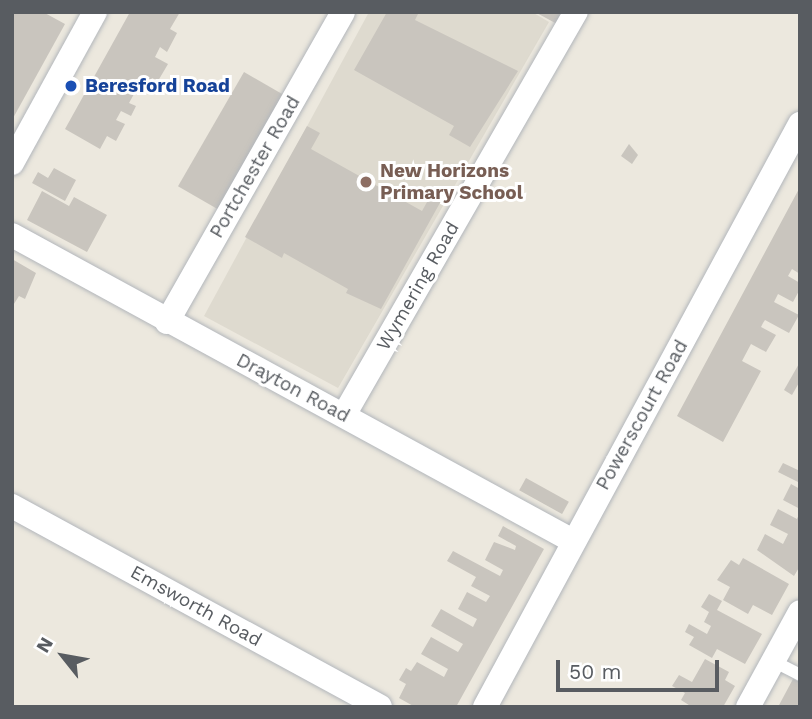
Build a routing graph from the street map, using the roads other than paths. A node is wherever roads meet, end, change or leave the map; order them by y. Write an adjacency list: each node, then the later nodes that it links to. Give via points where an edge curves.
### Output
1 (95, 12): 5 (street)
2 (343, 12): 7 (street, Portchester Road)
3 (576, 12): 8 (street, Wymering Road)
4 (796, 139): 10 (street, Powerscourt Road)
5 (12, 163)
6 (12, 236): 7 (street, Drayton Road)
7 (167, 322): 8 (street, Drayton Road)
8 (344, 415): 10 (street, Drayton Road)
9 (12, 506): 14 (street, Emsworth Road)
10 (573, 541): 15 (street, Powerscourt Road)
11 (800, 612): 12 (street)
12 (773, 661): 13 (lane); 16 (street)
13 (800, 675)
14 (380, 707)
15 (485, 707)
16 (748, 707)

